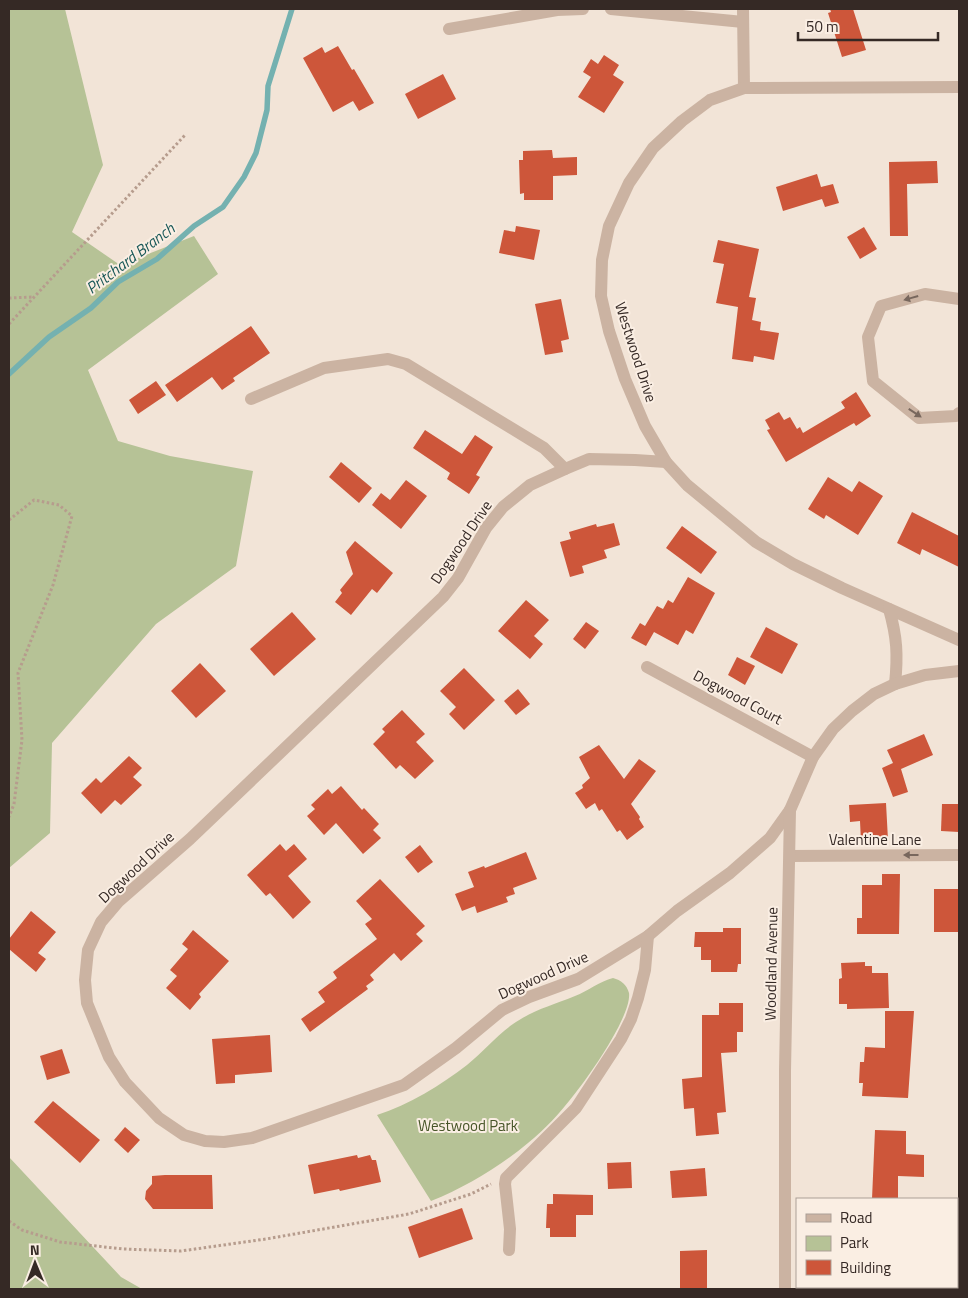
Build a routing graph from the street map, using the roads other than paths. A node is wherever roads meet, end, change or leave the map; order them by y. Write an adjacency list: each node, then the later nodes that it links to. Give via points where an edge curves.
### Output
1 (583, 9): 5 (street, via 557,10)
2 (611, 9): 4 (street)
3 (743, 9): 4 (street)
4 (743, 22): 7 (street)
5 (449, 29)
6 (959, 87): 7 (street, Westwood Drive)
7 (744, 88): 11 (street, Westwood Drive, via 710,100 682,120 653,148 629,183 609,226 602,260 601,296 625,379 645,426)
8 (959, 299): 10 (street, one-way to 10, via 925,294 881,306 868,336 873,382 919,418 956,416)
9 (251, 399): 12 (street, via 324,368 388,359 406,364 544,448)
10 (959, 413)
11 (666, 462): 12 (street, Dogwood Drive, via 589,459); 13 (street, Westwood Drive, via 687,485 756,542 793,564)
12 (565, 468): 22 (street, Dogwood Drive, via 530,485 503,507 443,597 190,839 118,902 101,922 88,950 87,1004 109,1057 125,1082 159,1118 184,1135 224,1142 252,1138 404,1085 502,1010 578,979)
13 (889, 609): 14 (street, Westwood Drive); 17 (street, via 896,633)
14 (959, 640)
15 (647, 667): 18 (street, Dogwood Court)
16 (959, 671): 17 (street, Woodland Avenue, via 925,675)
17 (895, 684): 18 (street, Woodland Avenue, via 874,694 852,711 833,729)
18 (813, 757): 19 (street, Woodland Avenue)
19 (790, 810): 21 (street, Woodland Avenue); 22 (street, Dogwood Drive, via 770,838)
20 (959, 855): 21 (street, Valentine Lane, one-way to 21)
21 (790, 856): 24 (street, Woodland Avenue, via 785,1071)
22 (648, 936): 23 (street, via 638,998 621,1040 576,1108 506,1178)
23 (509, 1250)
24 (785, 1289)

